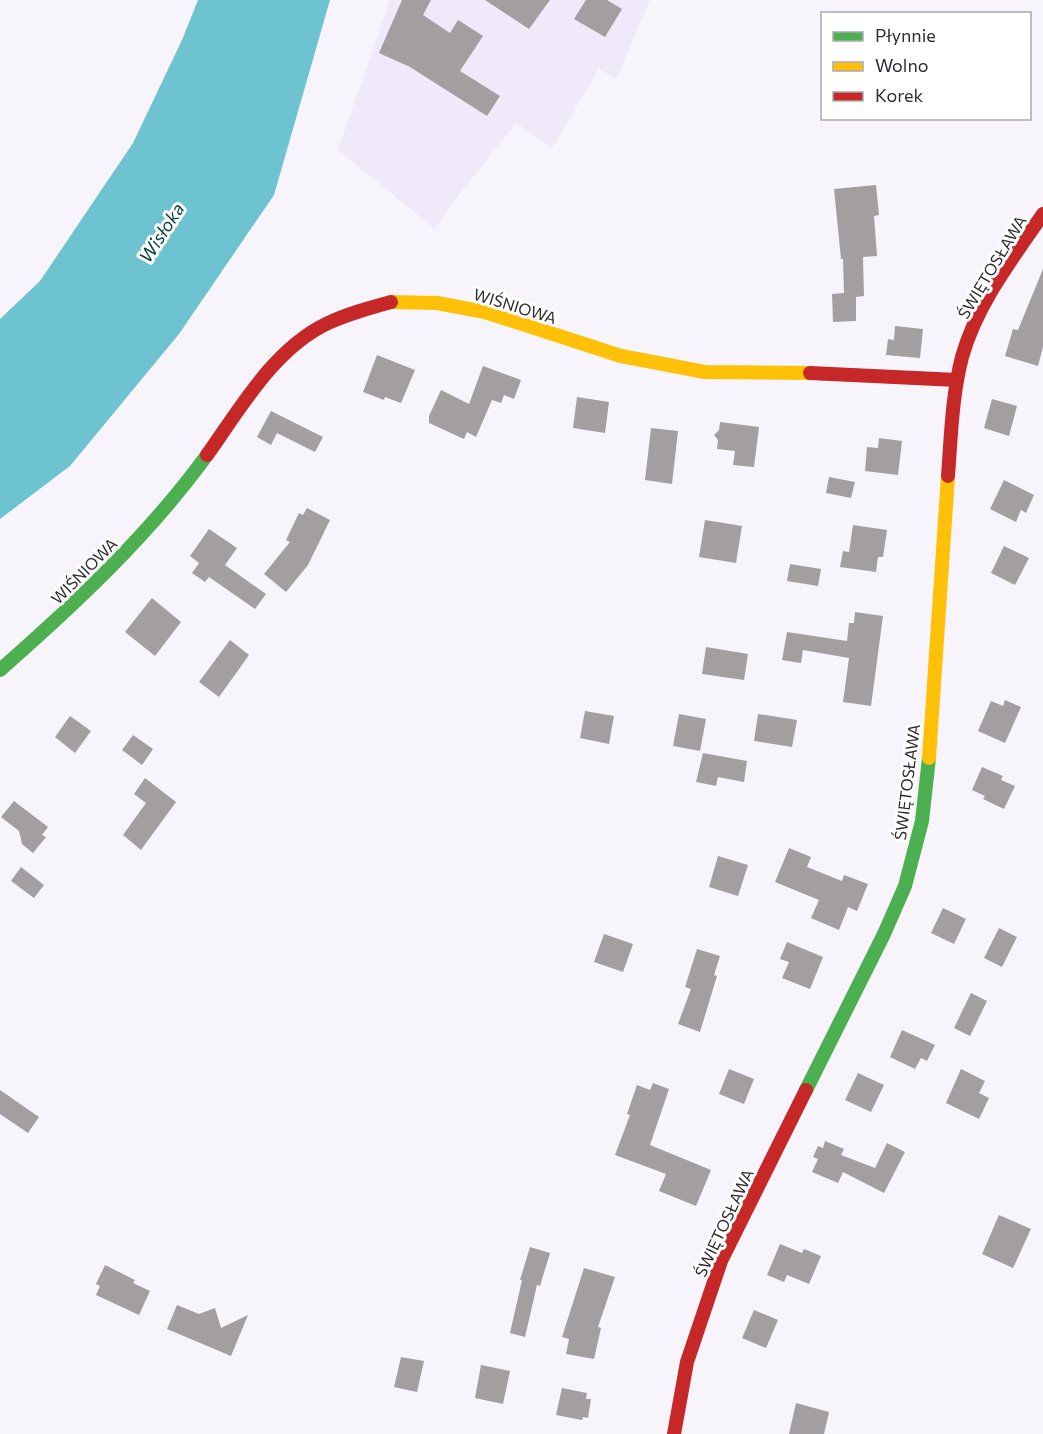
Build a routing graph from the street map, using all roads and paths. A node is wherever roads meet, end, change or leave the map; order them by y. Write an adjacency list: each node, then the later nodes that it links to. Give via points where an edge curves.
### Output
1 (1043, 214): 2 (street, ŚWIĘTOSŁAWA, via 982,309 966,345)
2 (957, 380): 3 (street, WIŚNIOWA, via 705,372 621,356 485,312 437,303 394,301 355,312 324,325 294,345 267,373 186,484 134,544 70,609); 4 (street, ŚWIĘTOSŁAWA, via 928,774 911,867 885,934 722,1261 687,1362)
3 (0, 670)
4 (674, 1434)

